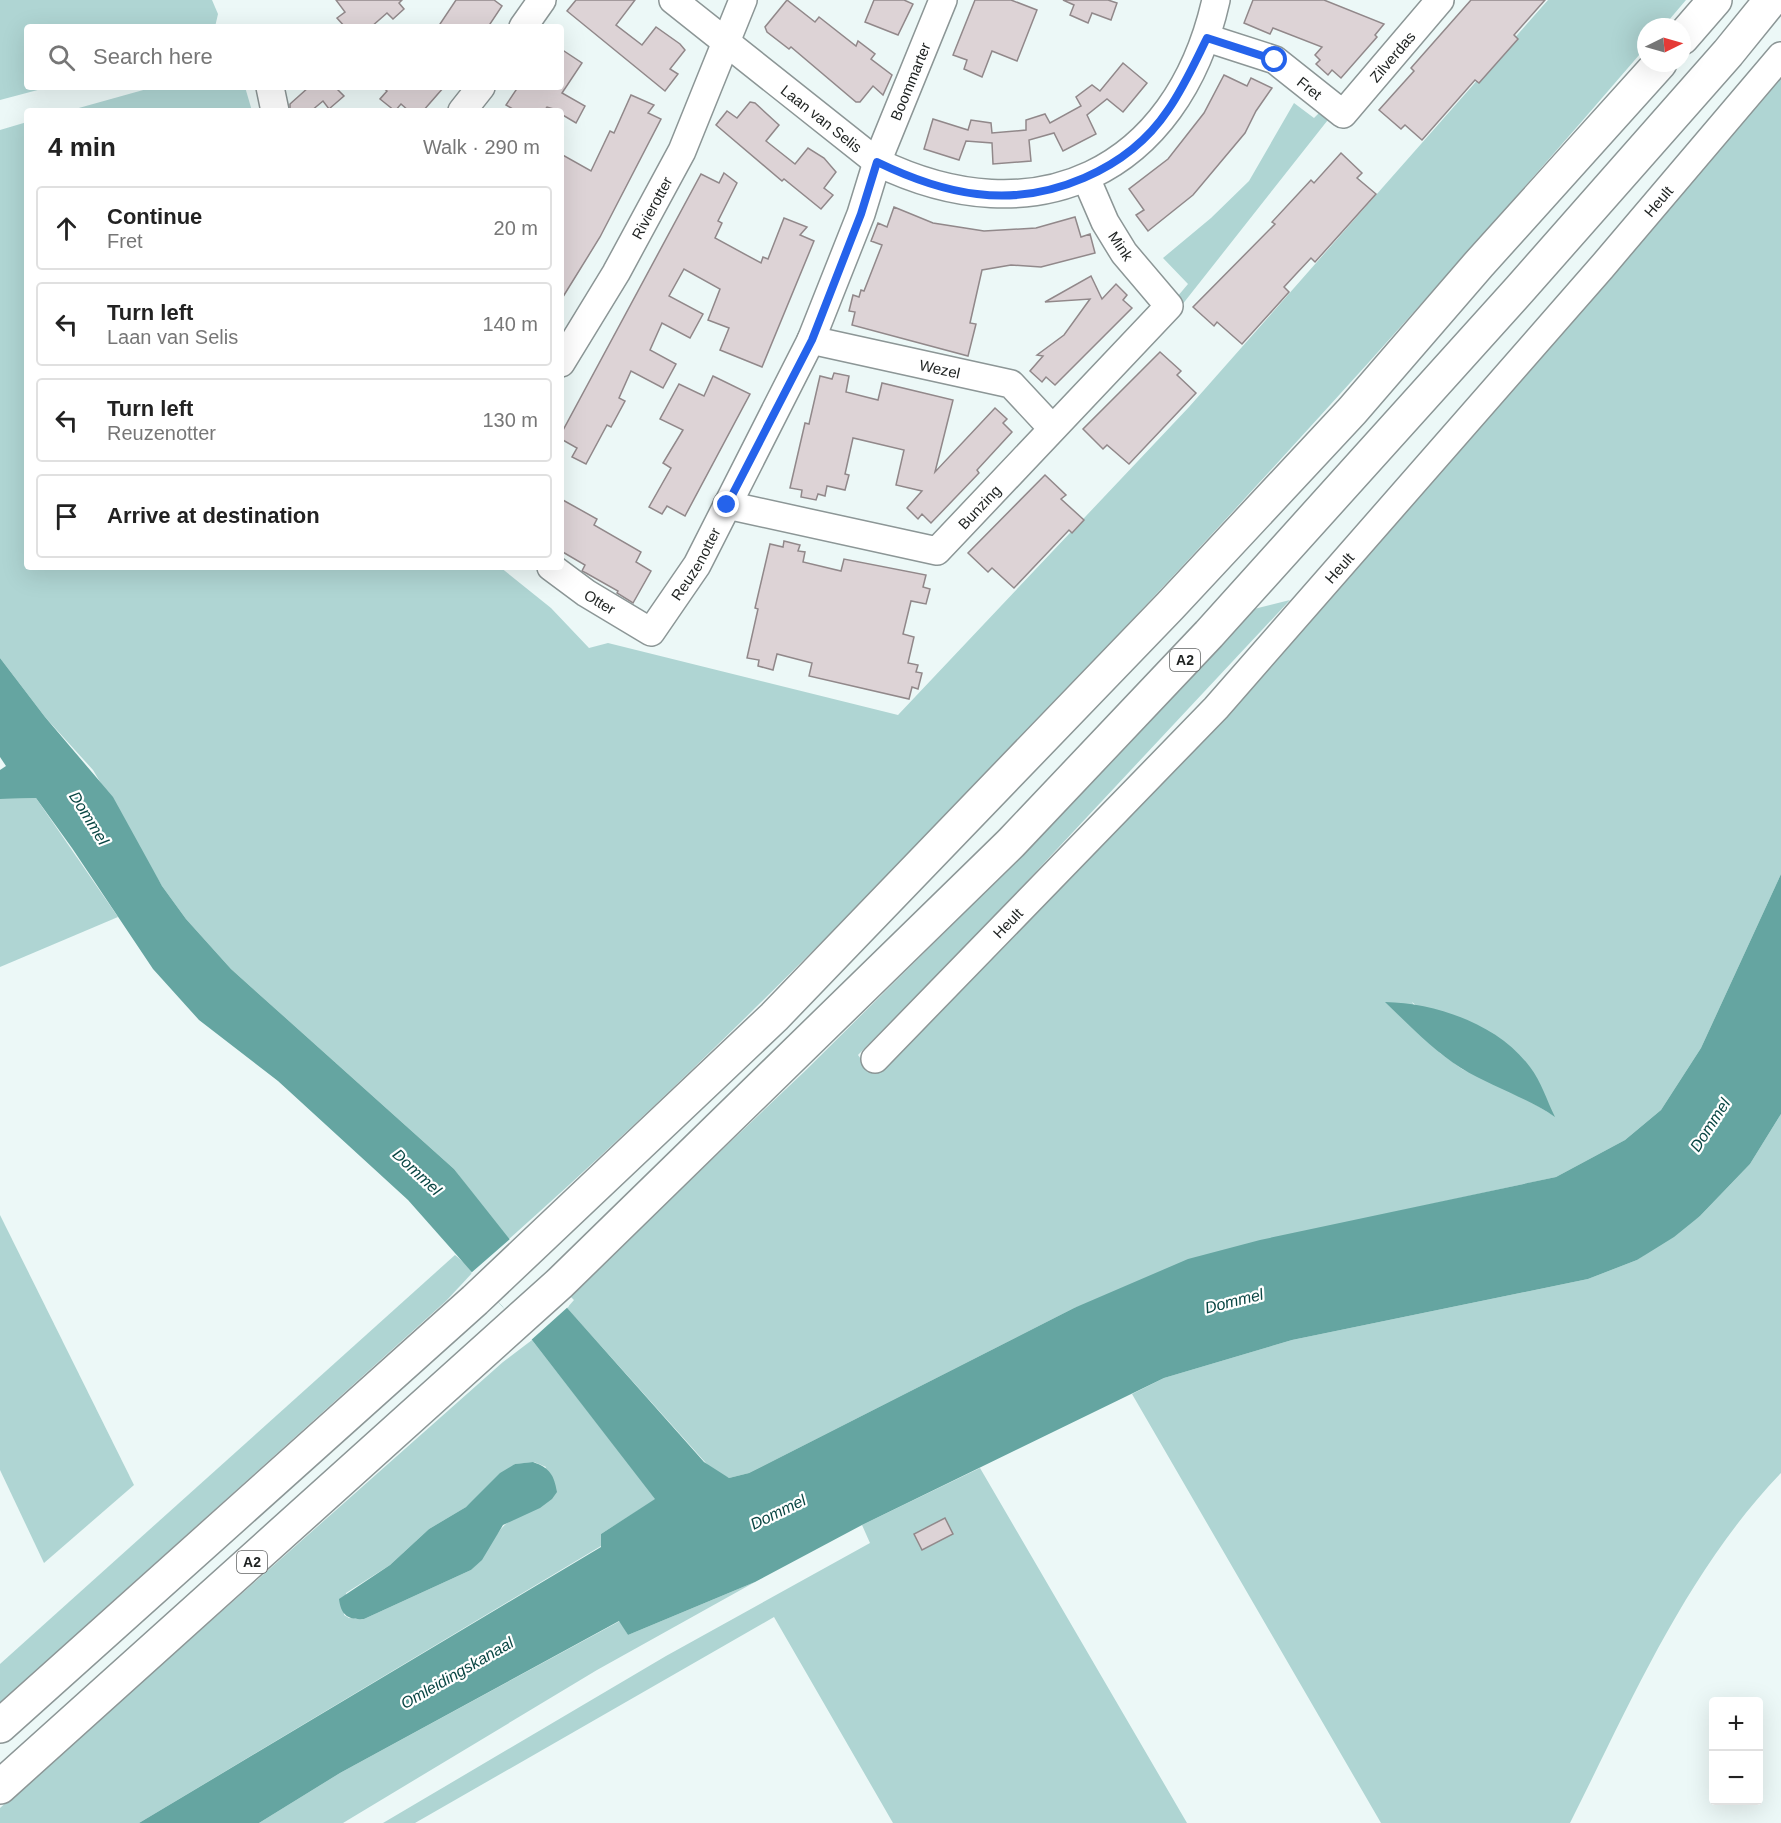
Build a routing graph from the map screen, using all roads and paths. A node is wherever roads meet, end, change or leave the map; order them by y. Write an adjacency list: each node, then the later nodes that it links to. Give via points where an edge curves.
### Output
1 (542, 0): 9 (street)
2 (673, 0): 12 (street, Laan van Selis)
3 (743, 0): 12 (street, Rivierotter)
4 (943, 0): 20 (street, Boommarter)
5 (1215, 0): 11 (street, Laan van Selis)
6 (1440, 0): 19 (street, Zilverdas)
7 (1715, 0): 10 (highway)
8 (1771, 0): 31 (highway, A2, via 1535,272 1201,643 1011,843 560,1283)
9 (525, 24)
10 (1691, 28)
11 (1207, 38): 19 (street, Fret, via 1275,60); 21 (street, Laan van Selis, via 1167,112 1138,144)
12 (727, 43): 20 (street, Laan van Selis); 24 (street, Rivierotter, via 682,151 616,273)
13 (1781, 56): 29 (street, Heult, via 1215,708)
14 (1652, 72): 30 (highway, via 1352,411 774,1017 475,1300)
15 (271, 90): 17 (street)
16 (479, 90): 18 (street)
17 (274, 108)
18 (464, 108)
19 (1343, 114)
20 (877, 162): 21 (street, Laan van Selis, via 906,176 977,194 1016,195); 23 (street, Reuzenotter)
21 (1086, 178): 22 (street, Mink, via 1124,253)
22 (1169, 306): 25 (street, Bunzing)
23 (812, 340): 25 (street, Wezel, via 1011,384); 26 (street, Reuzenotter)
24 (564, 358)
25 (1052, 428): 26 (street, Bunzing, via 937,551)
26 (727, 505): 28 (street, Reuzenotter, via 697,565)
27 (555, 570): 28 (street, Otter)
28 (651, 632)
29 (875, 1059)
30 (0, 1726)
31 (0, 1787)

